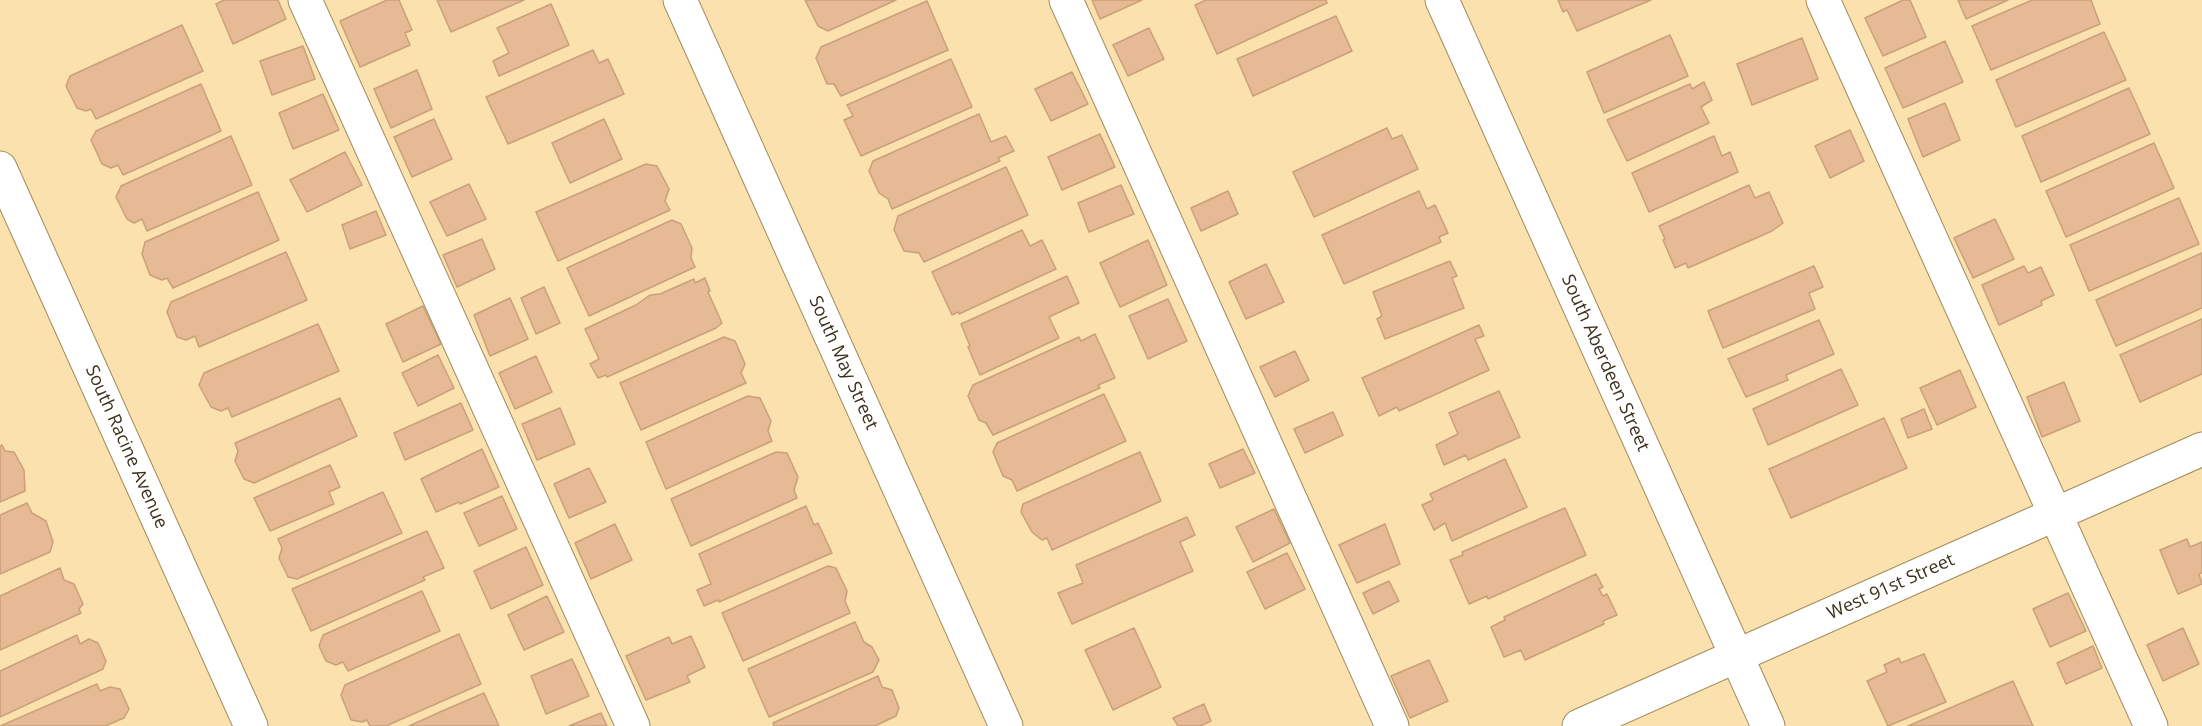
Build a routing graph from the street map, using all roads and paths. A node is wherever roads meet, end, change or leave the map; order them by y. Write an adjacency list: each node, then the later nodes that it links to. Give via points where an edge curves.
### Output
1 (305, 0): 11 (street)
2 (680, 0): 12 (street, South May Street)
3 (1066, 0): 13 (street)
4 (1442, 0): 9 (street, South Aberdeen Street)
5 (1823, 0): 8 (street)
6 (0, 168): 10 (street, South Racine Avenue)
7 (2202, 448): 8 (street, West 91st Street)
8 (2055, 514): 9 (street, West 91st Street); 16 (street)
9 (1737, 656): 14 (street, West 91st Street); 15 (street, South Aberdeen Street)
10 (251, 726)
11 (633, 726)
12 (1006, 726)
13 (1392, 726)
14 (1579, 726)
15 (1768, 726)
16 (2151, 726)

